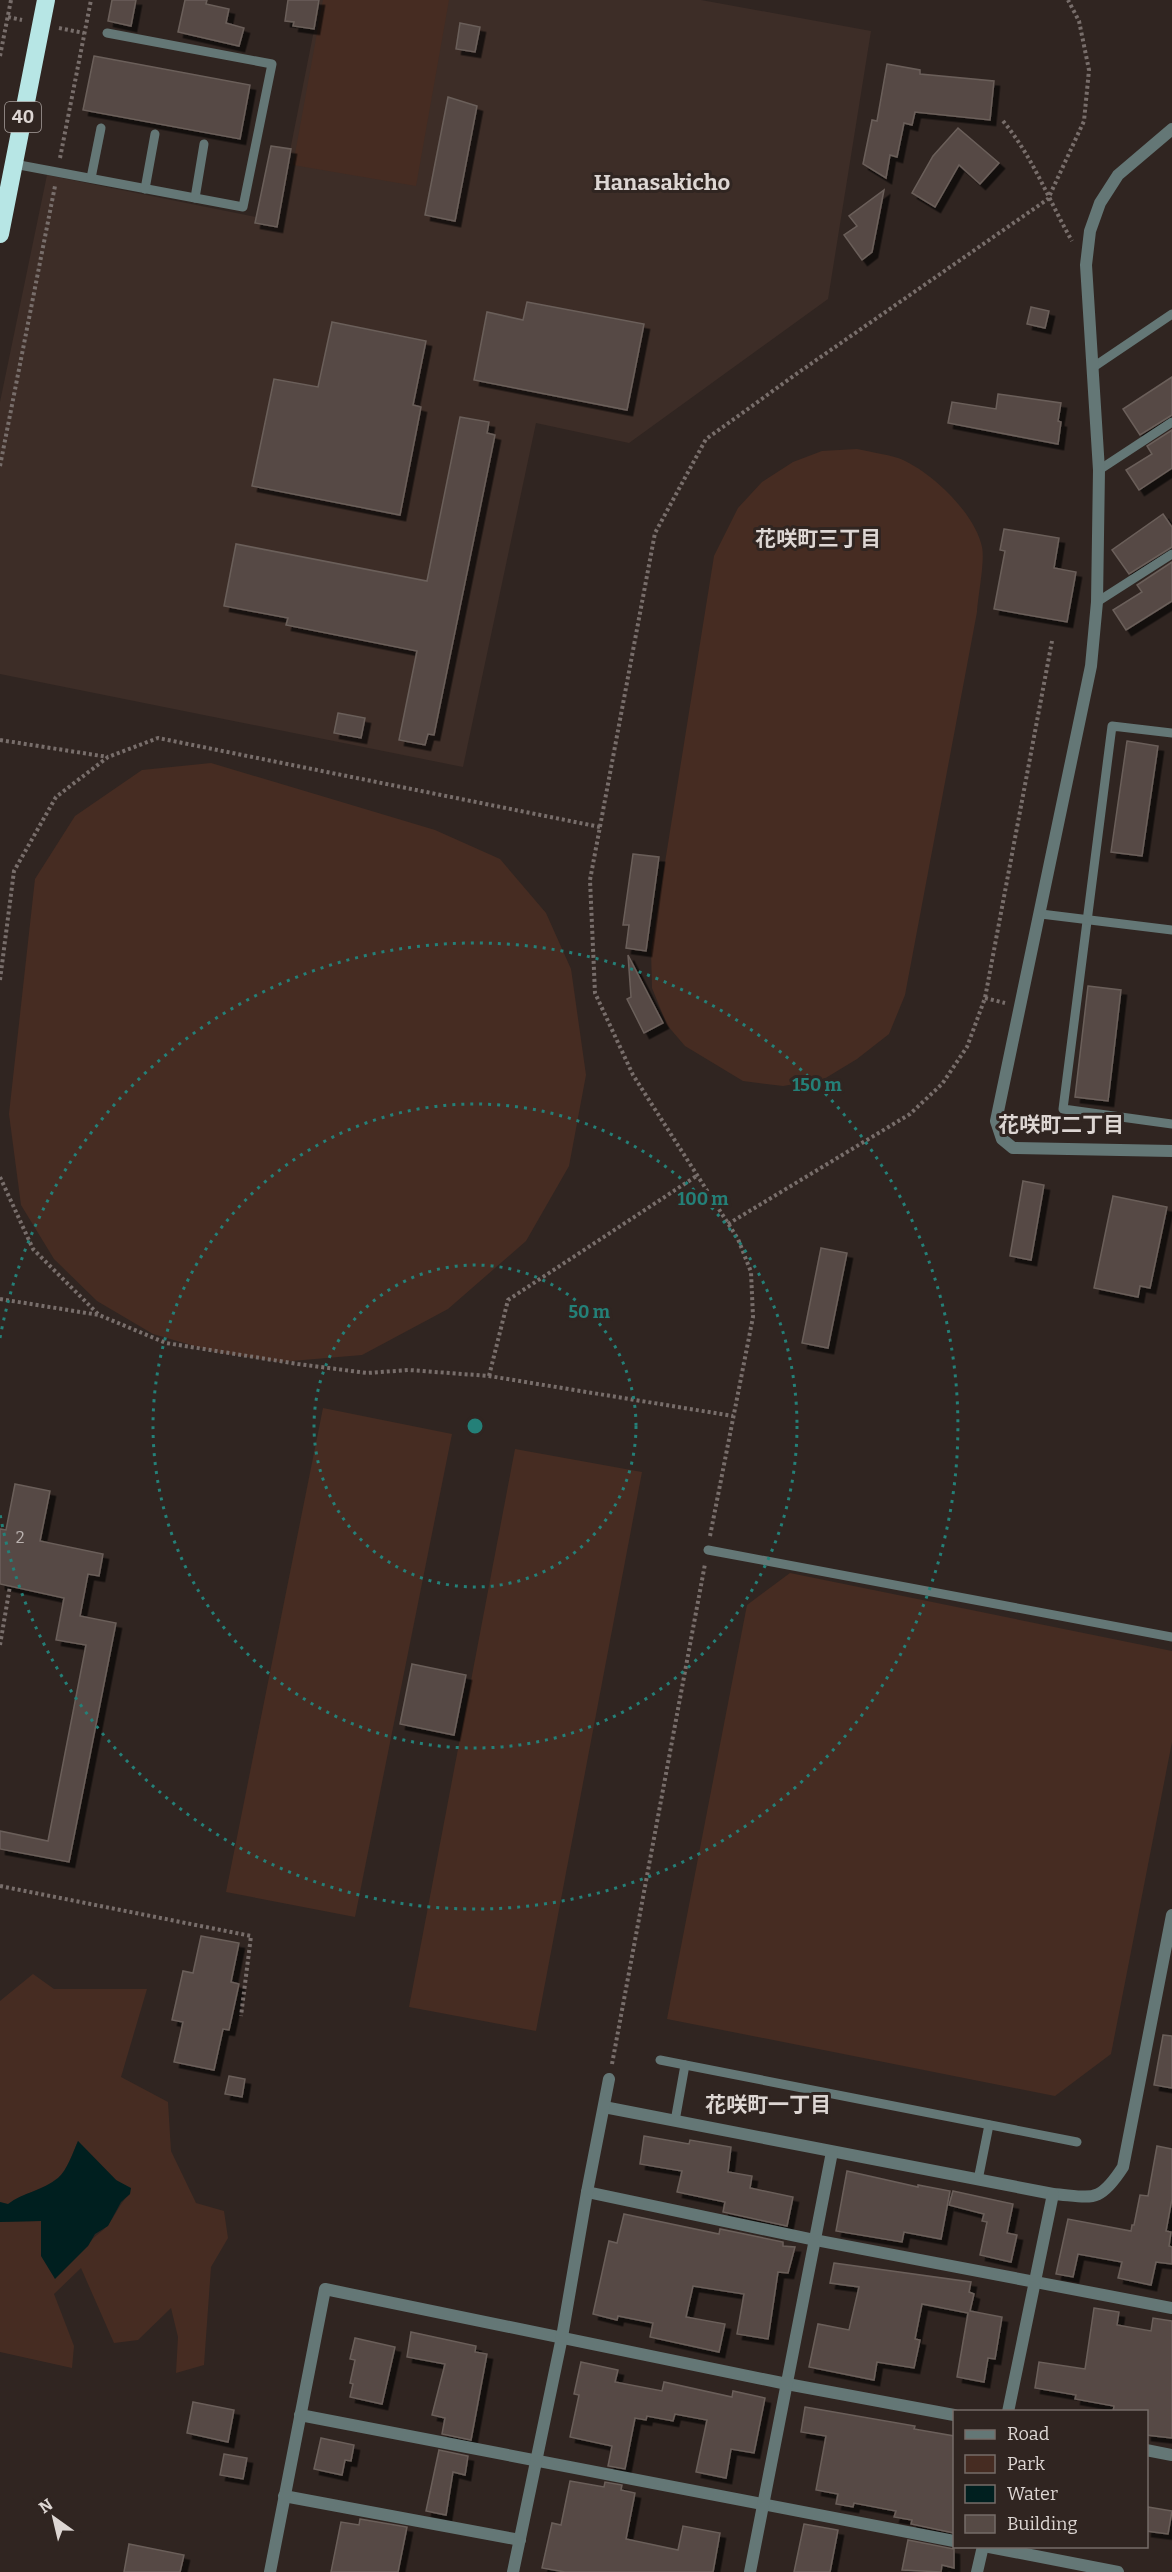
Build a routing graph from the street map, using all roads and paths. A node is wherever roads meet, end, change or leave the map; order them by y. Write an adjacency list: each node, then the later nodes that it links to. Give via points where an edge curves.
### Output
1 (11, 0): 6 (path)
2 (46, 0): 12 (highway, 40)
3 (91, 0): 13 (path)
4 (1068, 0): 17 (path, via 1079,21 1089,70 1084,121)
5 (107, 33): 16 (lane, via 272,63 243,207)
6 (0, 56)
7 (1004, 120): 17 (path, via 1023,145)
8 (101, 128): 14 (lane)
9 (1172, 129): 19 (street, via 1118,176 1100,202 1090,231)
10 (155, 134): 15 (lane)
11 (204, 144): 16 (lane)
12 (14, 164): 13 (lane); 18 (highway, 40)
13 (57, 172): 14 (lane); 23 (path)
14 (91, 178): 15 (lane)
15 (145, 189): 16 (lane)
16 (195, 198)
17 (1048, 199): 19 (path); 31 (path, via 706,439 655,533)
18 (0, 234)
19 (1086, 266): 21 (street)
20 (1172, 314): 21 (lane)
21 (1092, 368): 24 (street)
22 (1172, 423): 24 (lane)
23 (0, 466)
24 (1099, 470): 26 (street)
25 (1172, 554): 26 (lane)
26 (1097, 602): 32 (street, via 1091,666)
27 (1052, 641): 40 (path, via 985,998 967,1047 942,1084 910,1114)
28 (1172, 733): 33 (lane, via 1112,726)
29 (0, 740): 30 (path)
30 (108, 758): 31 (path, via 158,738); 35 (path, via 56,797 14,872)
31 (600, 827): 38 (path, via 590,880 595,993 633,1074)
32 (1041, 914): 33 (lane); 37 (street, via 996,1121 1002,1139 1012,1148)
33 (1088, 921): 34 (lane); 36 (lane, via 1063,1109)
34 (1172, 930)
35 (0, 980)
36 (1172, 1124)
37 (1172, 1151)
38 (698, 1175): 40 (path); 43 (path, via 508,1300)
39 (0, 1177): 42 (path, via 33,1249)
40 (728, 1224): 44 (path, via 751,1272 753,1317)
41 (0, 1299): 42 (path)
42 (99, 1315): 43 (path, via 166,1343 298,1364 368,1373 409,1370)
43 (489, 1376): 44 (path)
44 (733, 1416): 45 (path)
45 (708, 1550): 47 (lane); 54 (path)
46 (10, 1586): 48 (path)
47 (1172, 1637)
48 (0, 1645)
49 (0, 1886): 51 (path, via 251,1936)
50 (1172, 1915): 62 (street, via 1123,2167 1108,2189 1092,2197)
51 (241, 2016)
52 (660, 2060): 53 (lane)
53 (684, 2065): 56 (lane); 57 (lane)
54 (609, 2079): 55 (street)
55 (604, 2107): 56 (street); 61 (street)
56 (675, 2121): 59 (street)
57 (989, 2125): 58 (lane); 60 (lane)
58 (1077, 2142)
59 (832, 2152): 60 (street); 63 (street)
60 (978, 2180): 62 (street)
61 (586, 2192): 63 (street); 66 (street)
62 (1053, 2194): 64 (street)
63 (815, 2240): 64 (street); 67 (street)
64 (1034, 2281): 65 (street); 68 (street)
65 (1172, 2308)
66 (562, 2337): 67 (street); 69 (street, via 325,2289); 73 (street)
67 (788, 2384): 70 (street); 75 (street)
68 (1008, 2410)
69 (300, 2415): 73 (street); 74 (street)
70 (953, 2415)
71 (1148, 2450): 72 (street)
72 (1172, 2455)
73 (535, 2460): 75 (street); 76 (street)
74 (284, 2496): 76 (street); 80 (street)
75 (764, 2504): 77 (street); 82 (street)
76 (520, 2540): 81 (street)
77 (953, 2541)
78 (983, 2548): 83 (street)
79 (988, 2548): 84 (street)
80 (270, 2572)
81 (513, 2572)
82 (750, 2572)
83 (977, 2572)
84 (1118, 2572)

